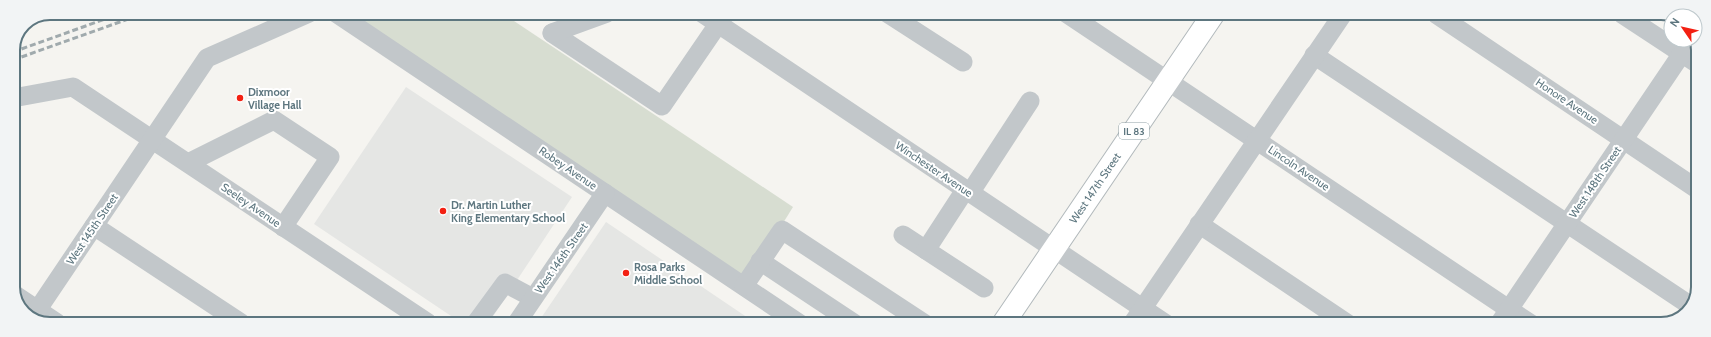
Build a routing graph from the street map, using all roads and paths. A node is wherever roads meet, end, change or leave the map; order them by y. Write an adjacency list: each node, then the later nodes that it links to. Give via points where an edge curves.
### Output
1 (293, 20): 19 (street, West 145th Street, via 207,58)
2 (346, 20): 25 (street, Robey Avenue)
3 (588, 20): 4 (street, via 552,33 662,106)
4 (721, 20)
5 (723, 20): 24 (street, Winchester Avenue)
6 (898, 20): 15 (street)
7 (1086, 20): 16 (street, Lincoln Avenue)
8 (1210, 20): 16 (main road, West 147th Street / IL 83)
9 (1339, 20): 14 (street)
10 (1445, 20): 20 (street, Honore Avenue)
11 (1634, 20): 12 (street)
12 (1663, 35)
13 (1685, 48): 20 (street, West 148th Street)
14 (1314, 56): 21 (street); 26 (street)
15 (963, 62)
16 (1168, 81): 21 (street, Lincoln Avenue); 31 (main road, West 147th Street / IL 83)
17 (20, 97): 19 (street, Seeley Avenue, via 73,86)
18 (1030, 101): 24 (street)
19 (152, 139): 22 (street, Seeley Avenue); 28 (street, West 145th Street)
20 (1623, 139): 23 (street, Honore Avenue); 26 (street, West 148th Street)
21 (1257, 140): 27 (street); 40 (street, Lincoln Avenue)
22 (188, 163): 29 (street, Seeley Avenue); 29 (street, via 274,120 330,157)
23 (1691, 184)
24 (967, 191): 31 (street, Winchester Avenue); 32 (street)
25 (605, 193): 34 (street, Robey Avenue); 36 (street, West 146th Street)
26 (1566, 223): 37 (street); 40 (street, West 148th Street)
27 (1199, 224): 38 (street); 51 (street)
28 (94, 226): 39 (street, West 145th Street); 41 (street)
29 (284, 227): 42 (street, Seeley Avenue)
30 (903, 235): 32 (street)
31 (1054, 249): 38 (street, Winchester Avenue); 48 (main road, West 147th Street / IL 83)
32 (926, 250): 35 (street)
33 (760, 262): 34 (street); 46 (street); 47 (street, via 782,230)
34 (744, 286): 45 (street, Robey Avenue)
35 (984, 288)
36 (534, 298): 43 (street, via 505,283); 44 (street, West 146th Street)
37 (1686, 303)
38 (1142, 308): 49 (street); 50 (street, Winchester Avenue)
39 (35, 314)
40 (1504, 316)
41 (232, 317)
42 (418, 317)
43 (480, 317)
44 (521, 317)
45 (790, 317)
46 (844, 317)
47 (914, 317)
48 (1008, 317)
49 (1136, 317)
50 (1156, 317)
51 (1338, 317)

